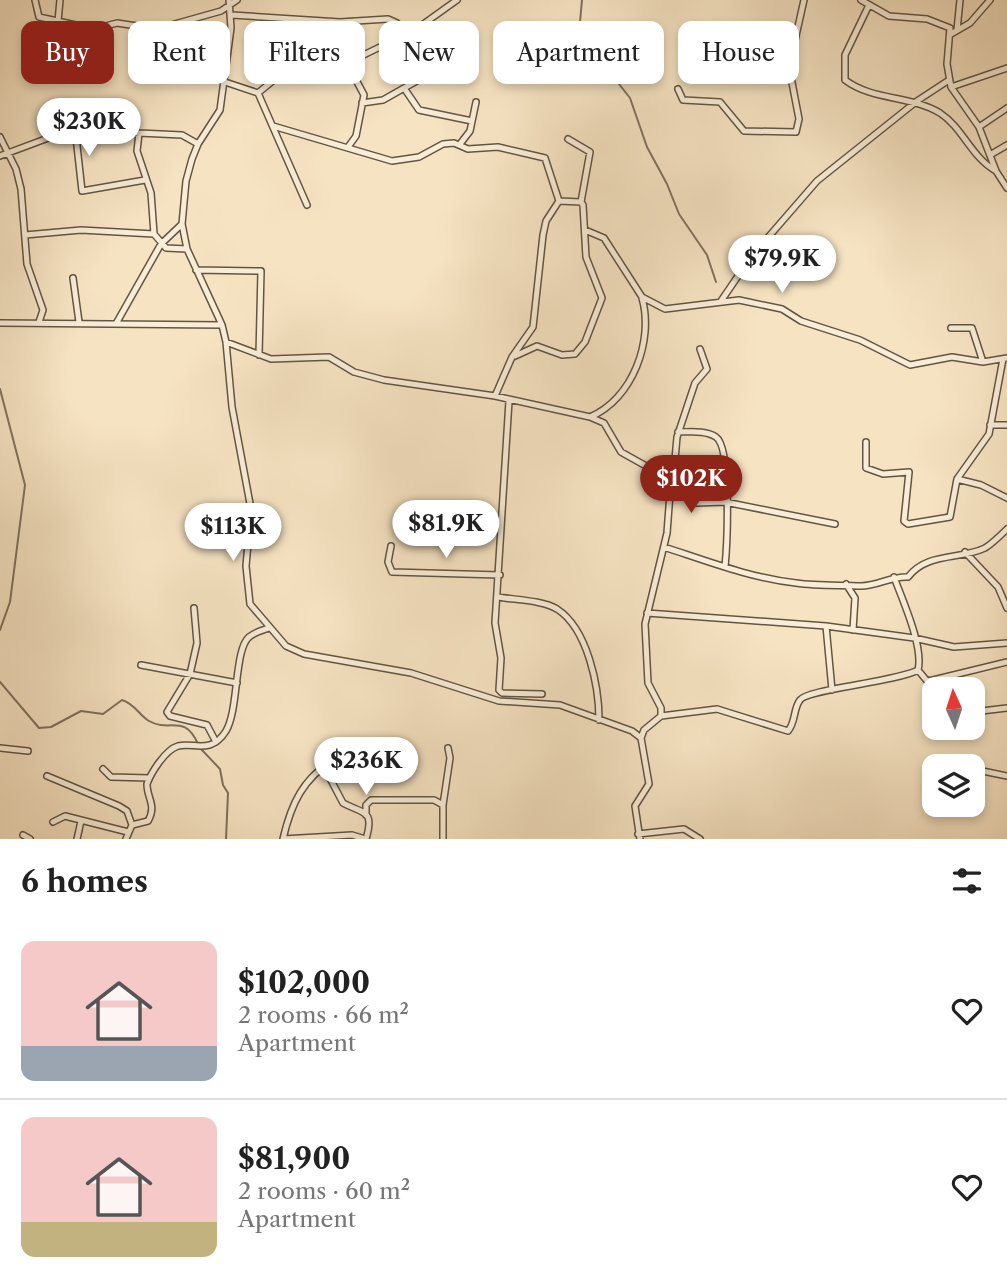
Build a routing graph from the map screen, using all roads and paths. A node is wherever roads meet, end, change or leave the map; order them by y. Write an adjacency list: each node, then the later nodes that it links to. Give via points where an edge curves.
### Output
1 (35, 0): 12 (street, via 37,16)
2 (60, 0): 12 (street)
3 (237, 0): 9 (street)
4 (457, 0): 14 (street)
5 (804, 0): 27 (street, via 789,67 798,114 796,132 744,131 720,102 683,100)
6 (861, 0): 10 (street)
7 (960, 0): 16 (street)
8 (990, 0): 16 (street, via 970,23)
9 (230, 3): 11 (street); 15 (street, via 157,29)
10 (869, 5): 16 (street, via 890,16 943,23); 29 (street, via 845,55 845,80 869,93)
11 (232, 15): 13 (street); 17 (street)
12 (61, 21)
13 (392, 21)
14 (428, 21)
15 (114, 24)
16 (954, 32): 19 (street, via 947,54)
17 (230, 34)
18 (1007, 68): 25 (street)
19 (949, 80): 25 (street); 29 (street)
20 (225, 84): 40 (street, via 220,110)
21 (230, 84): 28 (street)
22 (269, 84): 28 (street)
23 (359, 84): 31 (street)
24 (411, 84): 26 (street)
25 (951, 87): 35 (street)
26 (404, 88): 31 (street, via 383,100); 33 (street, via 419,110)
27 (678, 89)
28 (258, 93): 34 (street)
29 (916, 101): 47 (street, via 948,119 979,160); 62 (street, via 807,192 751,257)
30 (476, 102): 33 (street)
31 (362, 103): 43 (street, via 355,140)
32 (1007, 108): 35 (street)
33 (472, 121): 41 (street, via 468,137)
34 (274, 126): 43 (street); 52 (street)
35 (979, 127): 45 (street)
36 (75, 128): 37 (street, via 96,125); 44 (street); 48 (street, via 82,191)
37 (139, 133): 40 (street, via 182,135); 48 (street, via 137,151)
38 (0, 137): 44 (street)
39 (568, 139): 51 (street, via 590,152)
40 (198, 144): 53 (street, via 186,181)
41 (460, 144): 43 (street, via 443,144 402,162); 50 (street, via 468,149 498,147 543,155)
42 (1007, 145): 45 (street)
43 (348, 147)
44 (10, 153): 46 (street); 56 (street, via 24,202)
45 (990, 155): 47 (street)
46 (0, 156)
47 (996, 171): 49 (street)
48 (145, 180): 55 (street, via 151,193)
49 (1007, 187)
50 (559, 201): 51 (street); 72 (street, via 546,220 533,327)
51 (581, 202): 54 (street)
52 (307, 205)
53 (182, 224): 57 (street); 58 (street)
54 (585, 230): 61 (street, via 599,234 609,244); 72 (street, via 587,263 603,295 580,350 569,356 537,346)
55 (154, 234): 56 (street, via 81,230); 57 (street)
56 (24, 235): 63 (street, via 27,264 42,307)
57 (161, 244): 58 (street, via 176,251); 65 (street)
58 (187, 249): 59 (street)
59 (196, 270): 67 (street); 71 (street, via 261,271)
60 (73, 278): 64 (street)
61 (642, 297): 62 (street, via 671,310); 77 (street, via 648,323 643,347 621,392)
62 (721, 301): 74 (street, via 782,309 801,321 869,344 904,364 953,357)
63 (39, 321): 64 (street); 66 (street)
64 (79, 322): 65 (street)
65 (117, 322): 67 (street)
66 (0, 323)
67 (222, 325): 69 (street)
68 (951, 328): 74 (street, via 972,328)
69 (226, 342): 71 (street); 100 (street, via 232,407 251,509 246,566 250,604)
70 (699, 349): 80 (street, via 707,369 695,383)
71 (259, 355): 75 (street, via 287,360 328,357 354,372 384,380)
72 (512, 357): 75 (street)
73 (1005, 358): 74 (street); 78 (street)
74 (983, 362)
75 (495, 396): 76 (street)
76 (509, 401): 77 (street); 92 (street)
77 (590, 417): 83 (street, via 604,423 621,452)
78 (990, 425): 79 (street); 82 (street, via 983,446)
79 (1007, 425)
80 (678, 432): 83 (street); 85 (street, via 707,433 720,441 726,457)
81 (866, 442): 82 (street, via 866,468 883,474 909,472 902,517 908,524 950,517)
82 (957, 479): 84 (street)
83 (673, 482): 85 (street, via 695,503); 89 (street)
84 (1007, 498)
85 (725, 502): 86 (street); 91 (street)
86 (835, 524)
87 (1007, 529): 90 (street, via 984,548)
88 (391, 546): 92 (street, via 388,562 392,572)
89 (664, 547): 91 (street); 98 (street)
90 (965, 552): 93 (street, via 927,562 908,577); 97 (street, via 998,587)
91 (725, 567): 94 (street, via 798,583)
92 (500, 575): 95 (street)
93 (894, 577): 94 (street, via 872,585); 102 (street)
94 (846, 584): 101 (street, via 855,598)
95 (498, 597): 110 (street, via 499,690); 114 (street, via 546,606 564,615 592,666)
96 (194, 608): 107 (street, via 197,643)
97 (1007, 608)
98 (647, 613): 99 (street); 113 (street, via 648,682)
99 (826, 626): 101 (street); 109 (street)
100 (269, 628): 108 (street, via 244,643); 114 (street, via 286,646 304,654 411,673 499,701 560,705)
101 (853, 630): 102 (street)
102 (914, 638): 103 (street, via 965,648); 106 (street)
103 (1007, 643)
104 (1007, 662): 106 (street, via 933,680)
105 (141, 665): 107 (street)
106 (918, 670): 109 (street)
107 (190, 674): 108 (street); 116 (street, via 167,715 207,725)
108 (237, 683): 116 (street, via 230,722)
109 (832, 691): 113 (street, via 801,698 788,731 717,709)
110 (542, 694)
111 (1007, 708): 112 (street)
112 (985, 711)
113 (661, 716): 115 (street)
114 (599, 720): 115 (street)
115 (641, 738): 134 (street, via 649,784 635,806)
116 (216, 742): 126 (street, via 200,748 178,746)
117 (0, 748): 119 (street)
118 (448, 748): 127 (street)
119 (28, 751)
120 (335, 759): 121 (street)
121 (324, 767): 128 (street, via 343,803); 137 (street, via 294,799)
122 (103, 769): 126 (street, via 111,777)
123 (985, 771): 125 (street)
124 (47, 776): 131 (street, via 119,806 127,811)
125 (1007, 776)
126 (149, 778): 131 (street, via 151,816)
127 (443, 805): 128 (street, via 435,800 371,800); 139 (street)
128 (366, 815): 138 (street)
129 (81, 821): 130 (street, via 61,816); 133 (street); 136 (street)
130 (53, 822)
131 (132, 825): 133 (street)
132 (23, 835): 135 (street)
133 (127, 836)
134 (639, 837): 140 (street, via 684,829)
135 (30, 839)
136 (77, 839)
137 (283, 839): 138 (street, via 352,835)
138 (366, 839)
139 (443, 839)
140 (700, 839)

